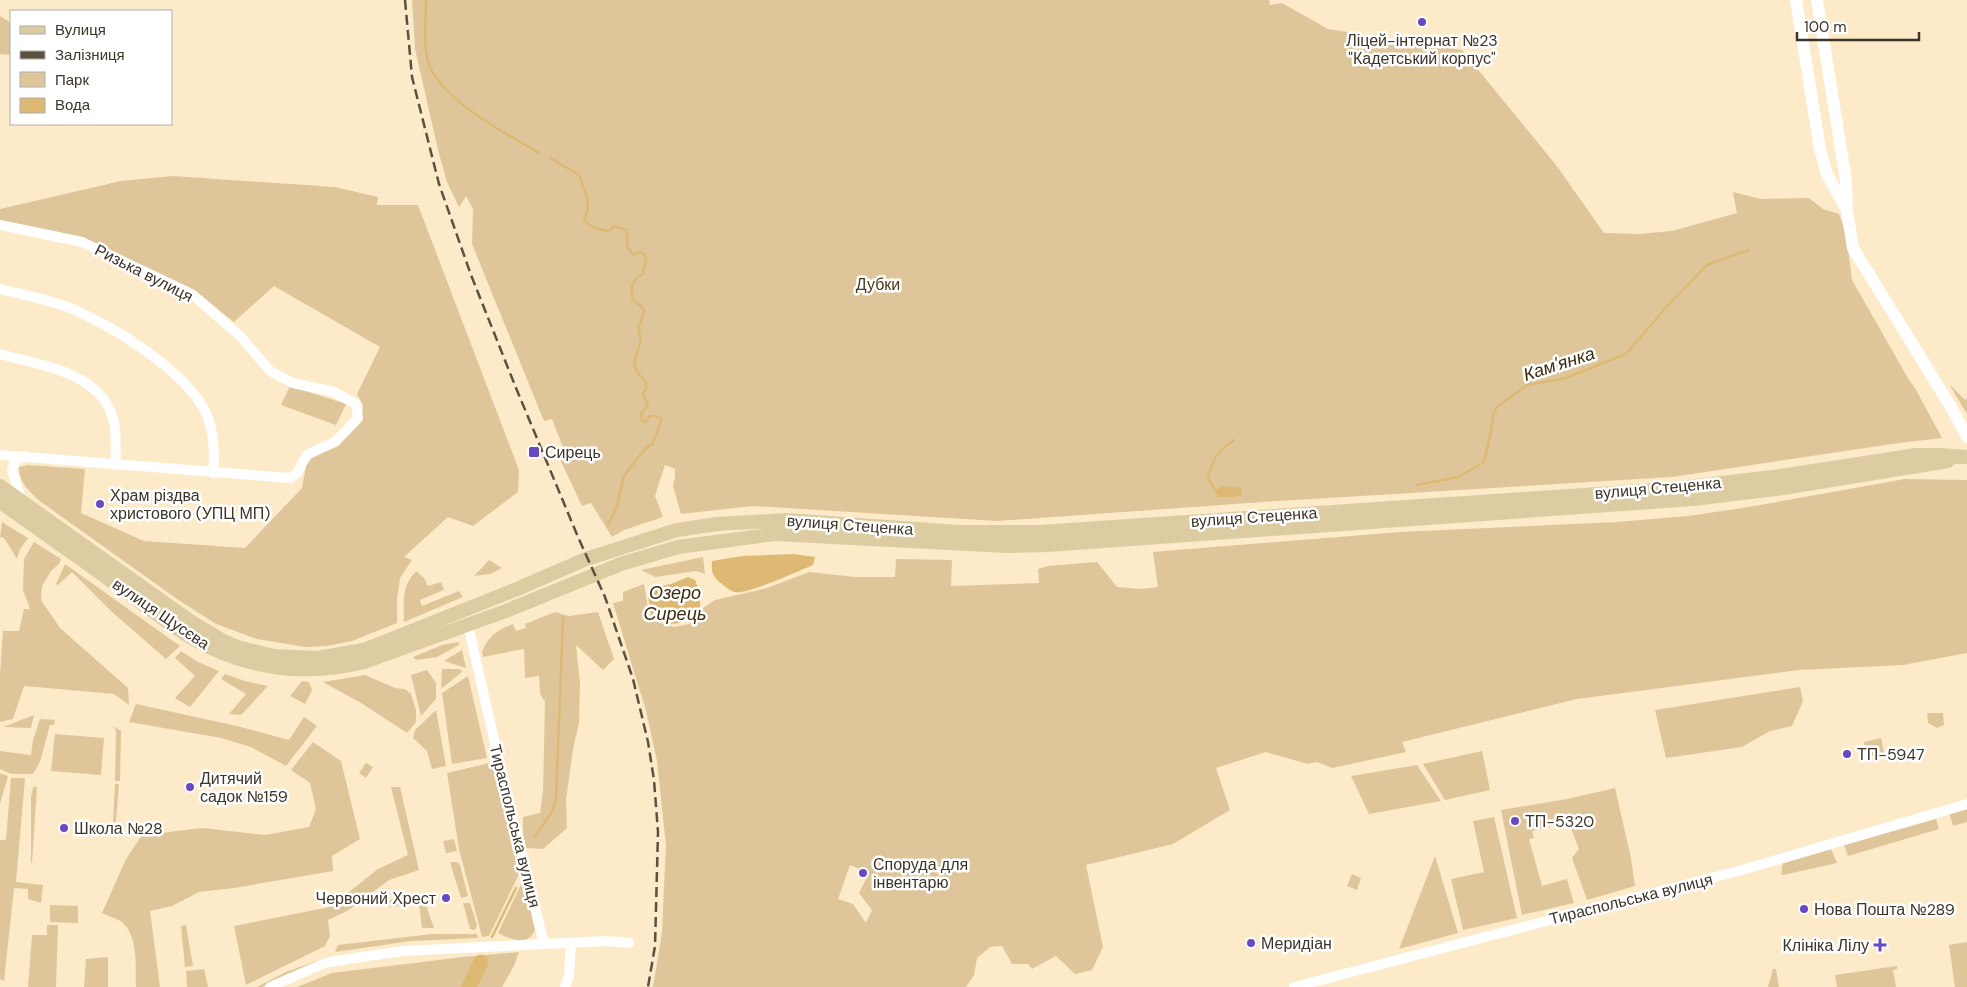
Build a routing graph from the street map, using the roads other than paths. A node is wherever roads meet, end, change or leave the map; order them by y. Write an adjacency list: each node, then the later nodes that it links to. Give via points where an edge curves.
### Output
1 (1796, 0): 3 (street, via 1820,149 1827,174)
2 (1817, 0): 3 (street, via 1846,181)
3 (1847, 211): 7 (street, via 1853,248)
4 (0, 225): 12 (street, Ризька вулиця, via 82,242 193,295 241,337 270,371 293,383 334,392 356,404 358,418 335,442 308,454 298,472 290,478)
5 (0, 289): 12 (street, via 68,308 103,324 156,359 189,387 206,414 213,441)
6 (0, 354): 11 (street, via 68,373 96,389 110,409 114,422)
7 (1967, 437)
8 (0, 455): 9 (street)
9 (24, 456): 11 (street); 15 (street, via 16,460 12,470)
10 (1962, 457): 16 (main road, вулиця Стеценка, via 1916,455 1671,489 1040,532 960,532 787,520 737,522 654,536); 17 (main road, вулиця Стеценка, via 1783,488 1693,499 1048,544 1007,546 775,534 678,547 621,564)
11 (116, 465): 12 (street)
12 (213, 473)
13 (0, 486): 15 (main road, вулиця Щусєва)
14 (0, 502): 18 (main road, вулиця Щусєва, via 192,638 256,664 286,670 344,667)
15 (22, 502): 16 (main road, вулиця Щусєва, via 190,622 237,647 274,656 317,658 364,650)
16 (555, 573)
17 (568, 586): 18 (main road, вулиця Щусєва)
18 (468, 625): 22 (street, Тираспольська вулиця)
19 (1967, 804): 25 (street, Тираспольська вулиця, via 1742,870)
20 (571, 943): 21 (street); 22 (street); 24 (street)
21 (628, 943)
22 (544, 944): 23 (street, via 403,951 360,957 325,963)
23 (270, 987)
24 (565, 987)
25 (1294, 987)

